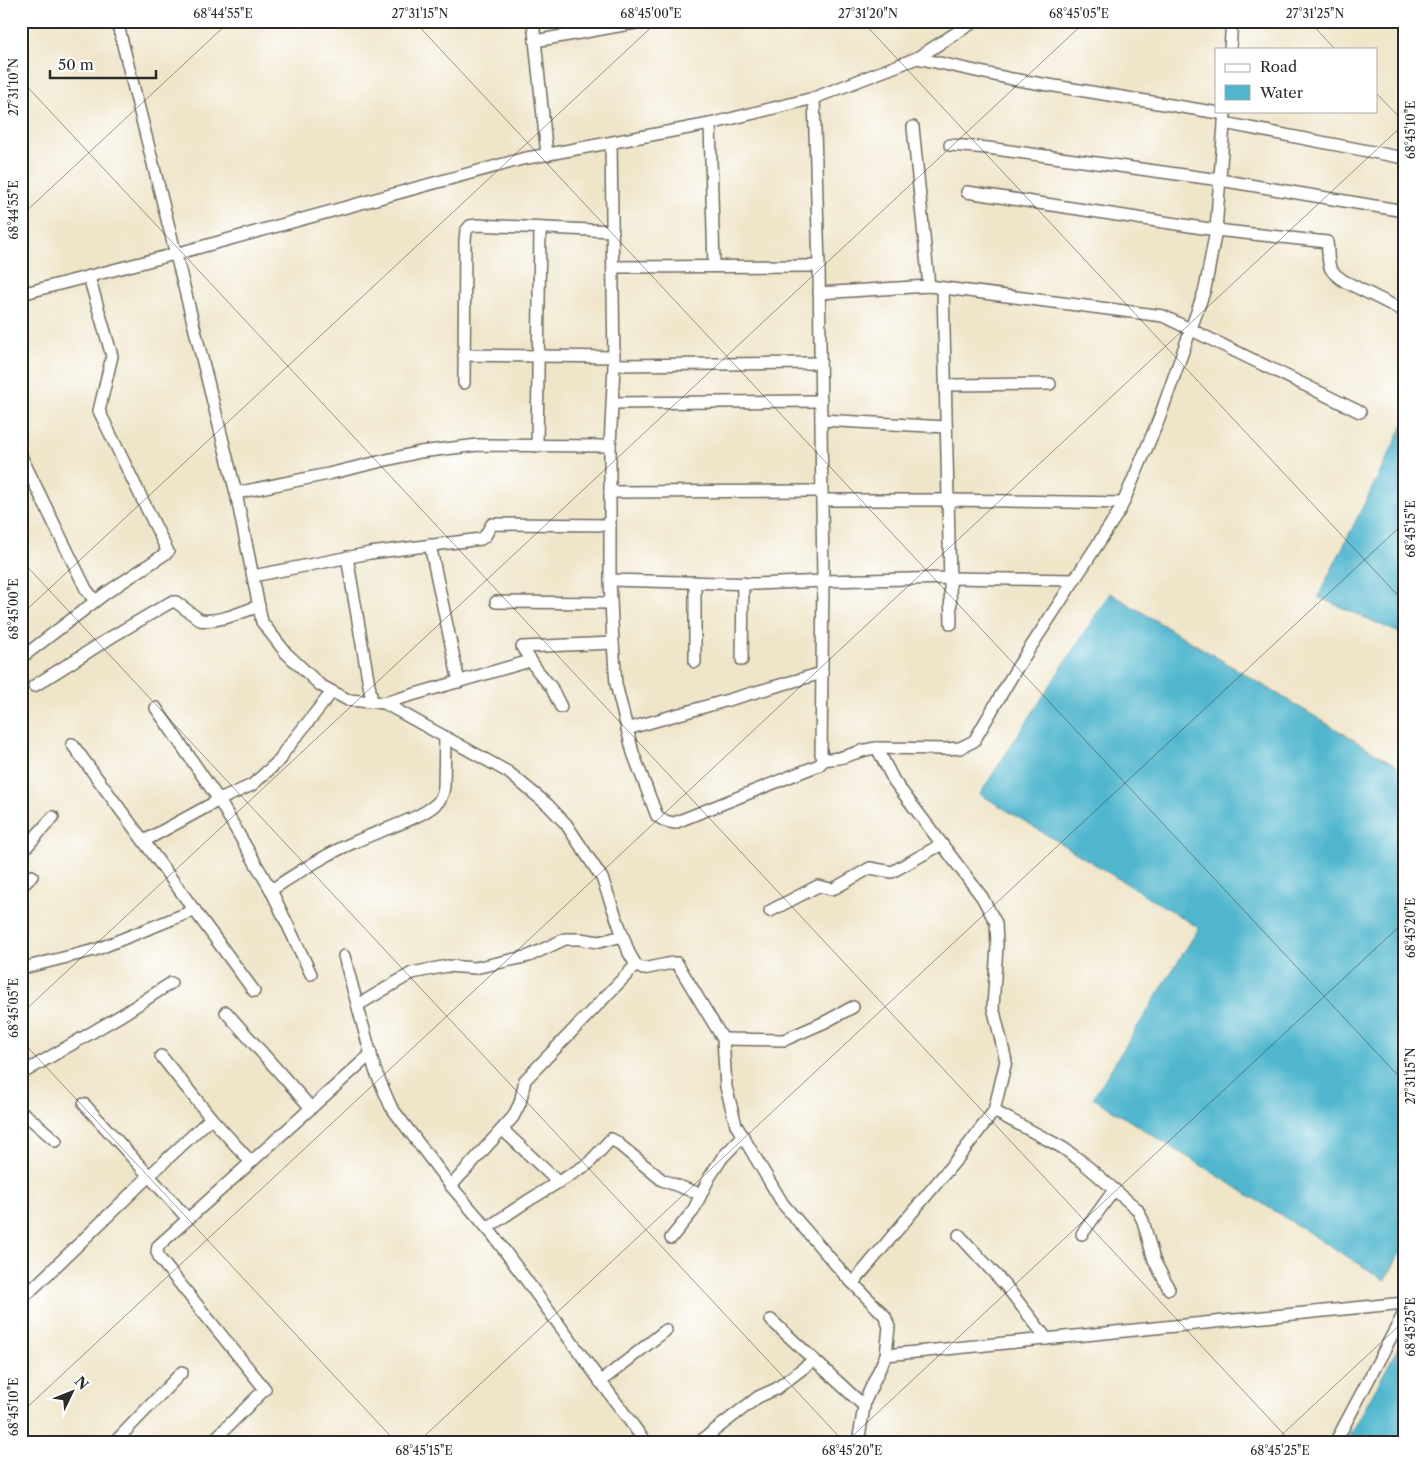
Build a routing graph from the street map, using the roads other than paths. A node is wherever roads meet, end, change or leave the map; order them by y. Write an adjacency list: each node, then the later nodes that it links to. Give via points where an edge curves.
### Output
1 (117, 21): 23 (street)
2 (533, 21): 6 (street)
3 (646, 21): 6 (street)
4 (976, 21): 8 (street)
5 (1232, 21): 7 (street)
6 (535, 41): 15 (street)
7 (1230, 48)
8 (917, 58): 9 (street); 10 (street, via 1012,79)
9 (814, 98): 11 (street); 25 (street)
10 (1225, 116): 16 (street); 17 (street)
11 (710, 124): 13 (street); 24 (street)
12 (913, 127): 28 (street)
13 (611, 143): 15 (street); 22 (street)
14 (950, 145): 17 (street)
15 (548, 155): 23 (street, via 522,159)
16 (1404, 158)
17 (1220, 180): 19 (street); 21 (street)
18 (967, 192): 21 (street)
19 (1404, 211)
20 (540, 228): 22 (street); 34 (street, via 477,225 466,231); 35 (street)
21 (1216, 230): 32 (street, via 1327,242 1328,263 1336,276); 33 (street, via 1205,289)
22 (613, 231): 26 (street)
23 (175, 254): 27 (street); 50 (street)
24 (714, 266): 25 (street); 26 (street)
25 (819, 266): 30 (street)
26 (614, 267): 36 (street)
27 (88, 277): 31 (street); 64 (street, via 112,356 99,411 168,552)
28 (929, 286): 29 (street); 30 (street)
29 (943, 288): 33 (street, via 1163,316); 40 (street)
30 (819, 293): 37 (street)
31 (21, 294)
32 (1404, 311)
33 (1190, 330): 43 (street); 53 (street, via 1159,419)
34 (464, 355): 35 (street); 38 (street)
35 (538, 356): 36 (street); 46 (street)
36 (614, 361): 37 (street); 42 (street)
37 (820, 363): 41 (street)
38 (464, 383)
39 (1050, 384): 40 (street)
40 (945, 385): 45 (street)
41 (821, 401): 42 (street); 44 (street)
42 (612, 403): 47 (street)
43 (1360, 412)
44 (821, 420): 45 (street); 51 (street)
45 (946, 427): 52 (street)
46 (536, 446): 47 (street); 50 (street, via 478,445 420,452)
47 (610, 446): 49 (street)
48 (21, 456): 64 (street, via 86,589)
49 (610, 492): 51 (street); 54 (street)
50 (236, 493): 57 (street)
51 (822, 495): 52 (street); 60 (street)
52 (948, 500): 53 (street); 58 (street)
53 (1123, 503): 61 (street)
54 (610, 525): 55 (street, via 492,524 481,539); 59 (street)
55 (430, 545): 56 (street); 75 (street)
56 (347, 558): 57 (street); 78 (street)
57 (253, 576): 67 (street)
58 (950, 578): 60 (street); 61 (street); 68 (street)
59 (610, 580): 62 (street); 66 (street)
60 (823, 580): 63 (street); 74 (street)
61 (1074, 580): 85 (street, via 1015,670 974,741 953,749)
62 (695, 582): 63 (street); 73 (street)
63 (743, 583): 72 (street)
64 (95, 601): 70 (street)
65 (496, 602): 66 (street)
66 (612, 603): 69 (street)
67 (259, 606): 76 (street, via 204,621 171,602); 77 (street, via 262,622 286,653)
68 (950, 624)
69 (613, 643): 71 (street, via 522,647); 82 (street, via 616,684)
70 (21, 658)
71 (530, 660): 75 (street); 80 (street, via 551,687)
72 (742, 660)
73 (695, 662)
74 (822, 672): 82 (street); 86 (street, via 821,754)
75 (459, 682): 79 (street)
76 (34, 686)
77 (332, 692): 78 (street, via 348,700); 87 (street, via 281,758 252,785)
78 (372, 702): 79 (street)
79 (384, 704): 83 (street)
80 (561, 707)
81 (156, 708): 87 (street)
82 (627, 728): 86 (street, via 657,816 674,823 819,765)
83 (445, 737): 94 (street, via 443,795 436,804 420,815 321,857); 97 (street, via 508,772 566,824 602,878)
84 (72, 744): 89 (street)
85 (876, 748): 86 (street); 90 (street, via 894,781)
86 (825, 759)
87 (219, 800): 89 (street); 94 (street)
88 (53, 817): 91 (street)
89 (144, 841): 95 (street)
90 (942, 844): 96 (street, via 892,872 870,868 835,888 818,886); 113 (street, via 982,897 996,923 993,1007 1006,1061)
91 (21, 853)
92 (32, 876): 93 (street)
93 (21, 887)
94 (270, 890): 101 (street)
95 (195, 910): 100 (street, via 95,950); 103 (street)
96 (770, 911)
97 (622, 936): 99 (street); 104 (street, via 599,942 565,939 528,956 474,968 446,966 412,973)
98 (344, 956): 104 (street)
99 (636, 965): 107 (street, via 643,969 677,963); 116 (street, via 525,1080 520,1103)
100 (21, 967)
101 (311, 974)
102 (172, 983): 110 (street)
103 (254, 991)
104 (358, 1005): 108 (street)
105 (853, 1007): 107 (street, via 784,1040)
106 (226, 1012): 112 (street)
107 (723, 1039): 117 (street, via 726,1087 736,1125)
108 (371, 1054): 112 (street); 122 (street, via 391,1107)
109 (161, 1056): 114 (street)
110 (21, 1074)
111 (84, 1104): 120 (street)
112 (311, 1108): 119 (street)
113 (994, 1111): 123 (street, via 1063,1148); 130 (street)
114 (211, 1118): 119 (street); 120 (street)
115 (21, 1119): 118 (street, via 26,1115)
116 (502, 1129): 121 (street); 122 (street)
117 (743, 1136): 124 (street, via 722,1158); 130 (street, via 783,1204)
118 (56, 1141)
119 (251, 1162): 125 (street)
120 (149, 1176): 125 (street); 132 (street)
121 (558, 1182): 124 (street, via 588,1164 611,1139 662,1180); 126 (street)
122 (451, 1186): 126 (street)
123 (1114, 1190): 127 (street); 131 (street, via 1137,1209 1154,1260)
124 (700, 1194): 129 (street, via 693,1211)
125 (188, 1219): 144 (street, via 158,1246 160,1259 265,1389)
126 (487, 1228): 141 (street)
127 (1082, 1234)
128 (959, 1235): 137 (street, via 1006,1286)
129 (670, 1238)
130 (853, 1283): 138 (street, via 885,1316 890,1327)
131 (1169, 1289)
132 (21, 1300)
133 (1404, 1303): 137 (street)
134 (1404, 1313): 148 (street)
135 (771, 1320): 139 (street)
136 (666, 1330): 141 (street)
137 (1047, 1339): 138 (street)
138 (886, 1355): 142 (street)
139 (814, 1360): 142 (street); 146 (street)
140 (182, 1372): 143 (street)
141 (600, 1382): 145 (street)
142 (864, 1406): 147 (street)
143 (114, 1443)
144 (211, 1443)
145 (646, 1443)
146 (698, 1443)
147 (858, 1443)
148 (1335, 1443)

